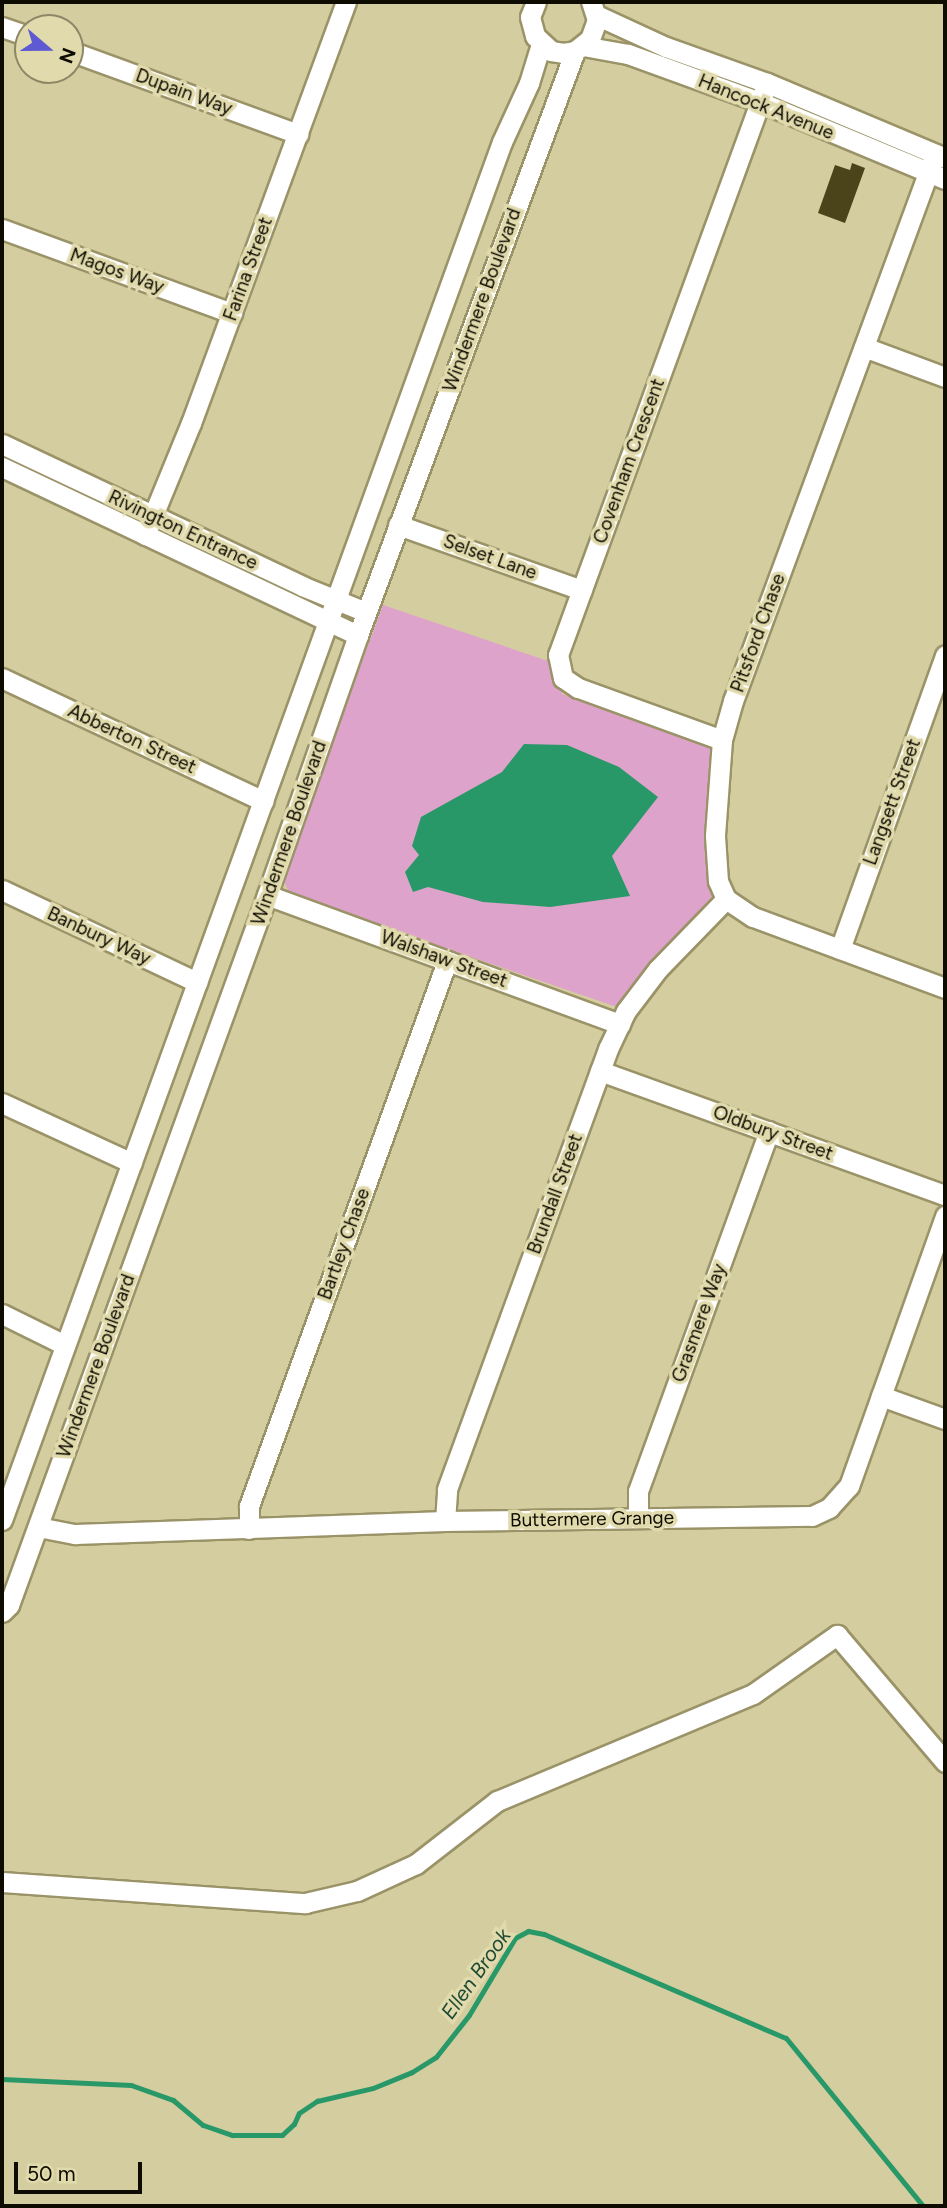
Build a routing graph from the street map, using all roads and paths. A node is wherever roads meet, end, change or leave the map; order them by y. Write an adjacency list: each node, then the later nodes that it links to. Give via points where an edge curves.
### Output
1 (346, 2): 8 (street, Farina Street)
2 (528, 4): 4 (street, via 531,27)
3 (593, 8): 5 (street, Windermere Boulevard, via 595,30); 7 (street, Hancock Avenue, via 655,43)
4 (541, 44): 5 (street, Hancock Avenue, via 551,51); 20 (street, Windermere Boulevard)
5 (579, 49): 7 (street, Hancock Avenue, via 628,54); 17 (street, Windermere Boulevard)
6 (84, 56): 8 (street, Dupain Way)
7 (763, 93): 9 (street, Hancock Avenue); 19 (street, Covenham Crescent)
8 (298, 134): 11 (street, Farina Street)
9 (939, 166): 12 (street, Pitsford Chase)
10 (2, 229): 11 (street, Magos Way)
11 (232, 313): 16 (street, Farina Street)
12 (864, 347): 13 (street); 26 (street, Pitsford Chase)
13 (945, 377)
14 (2, 444): 16 (street, Rivington Entrance)
15 (2, 467): 18 (street, Rivington Entrance)
16 (153, 516): 18 (street, Farina Street); 20 (street, Rivington Entrance)
17 (398, 525): 19 (street, Selset Lane); 21 (street, Windermere Boulevard)
18 (145, 535): 22 (street, Rivington Entrance)
19 (582, 590): 26 (street, Covenham Crescent, via 558,655 563,678 578,688)
20 (336, 600): 21 (street, Rivington Entrance); 22 (street, Windermere Boulevard)
21 (366, 612): 23 (street, Windermere Boulevard)
22 (328, 621): 23 (street, Rivington Entrance); 27 (street, Windermere Boulevard)
23 (358, 635): 29 (street, Windermere Boulevard)
24 (945, 656): 31 (street, Langsett Street)
25 (2, 678): 27 (street, Abberton Street)
26 (722, 740): 30 (street, Pitsford Chase, via 715,836 718,881)
27 (263, 801): 33 (street, Windermere Boulevard)
28 (2, 890): 33 (street, Banbury Way)
29 (267, 895): 32 (street, Walshaw Street); 50 (street, Windermere Boulevard)
30 (726, 899): 31 (street, via 753,917); 35 (street, Brundall Street, via 658,969)
31 (840, 949): 34 (street)
32 (447, 961): 35 (street, Walshaw Street); 51 (street, Bartley Chase, via 249,1506)
33 (197, 982): 39 (street, Windermere Boulevard)
34 (945, 988)
35 (620, 1024): 36 (street, Brundall Street)
36 (600, 1071): 38 (street, Oldbury Street); 49 (street, Brundall Street, via 447,1489)
37 (2, 1103): 39 (street)
38 (769, 1131): 40 (street, Oldbury Street); 47 (street, Grasmere Way, via 638,1491)
39 (132, 1163): 43 (street, Windermere Boulevard)
40 (945, 1195)
41 (945, 1216): 44 (street, Buttermere Grange)
42 (2, 1314): 43 (street)
43 (65, 1345): 46 (street, Windermere Boulevard)
44 (881, 1396): 45 (street); 47 (street, Buttermere Grange, via 849,1486 829,1508 812,1516)
45 (945, 1419)
46 (7, 1492): 48 (street, Windermere Boulevard)
47 (638, 1517): 49 (street, Buttermere Grange)
48 (2, 1520)
49 (444, 1521): 51 (street, Buttermere Grange)
50 (38, 1527): 51 (street, Buttermere Grange, via 75,1534); 52 (street, Windermere Boulevard, via 9,1605)
51 (249, 1529)
52 (2, 1612)
53 (945, 1762): 54 (street, via 837,1635 753,1694 497,1801 416,1864 357,1891 305,1903)
54 (2, 1882)

